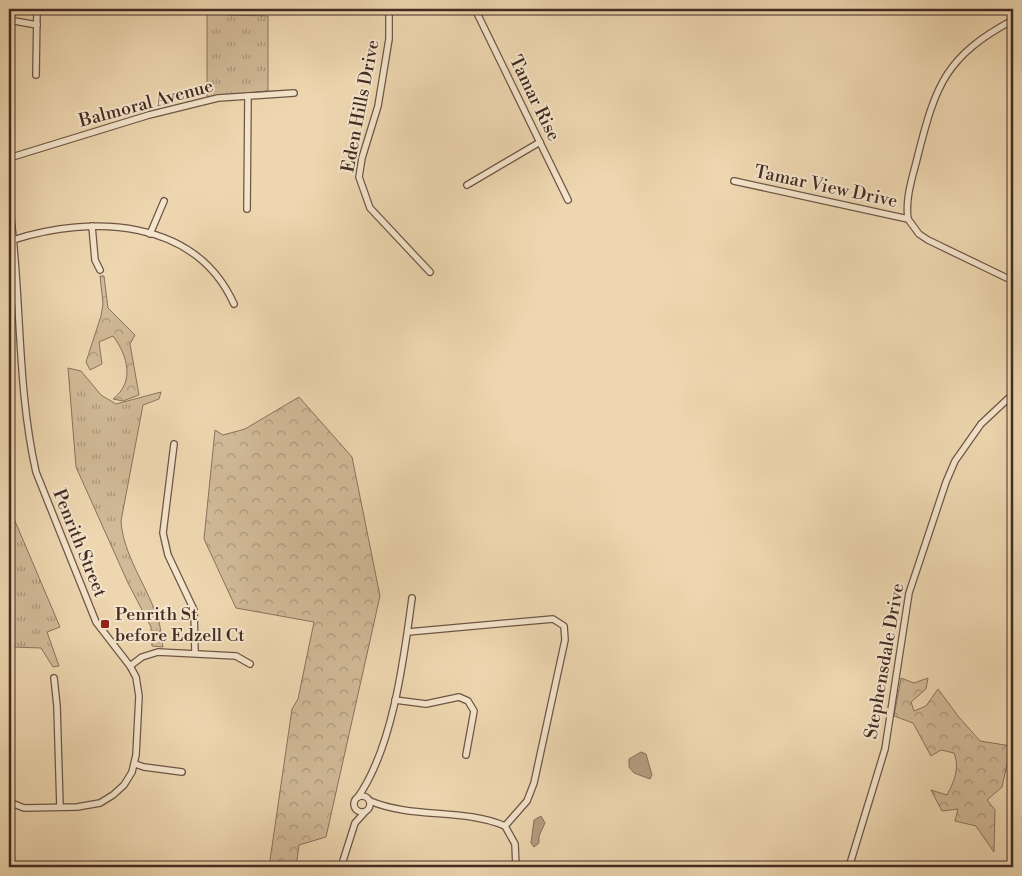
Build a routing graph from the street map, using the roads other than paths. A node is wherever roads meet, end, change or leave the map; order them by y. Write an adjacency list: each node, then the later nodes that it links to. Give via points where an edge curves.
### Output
1 (37, 9): 8 (street)
2 (248, 9): 3 (street)
3 (334, 9)
4 (388, 9): 25 (street, Eden Hills Drive, via 389,39 378,106 359,177 370,208)
5 (475, 9): 12 (street, Tamar Rise)
6 (9, 20): 8 (street)
7 (1013, 20): 20 (street, via 985,36 963,55 939,87 908,194)
8 (37, 25): 9 (street)
9 (36, 76)
10 (294, 93): 11 (street, Balmoral Avenue)
11 (248, 96): 13 (street, Balmoral Avenue, via 218,98 149,115); 19 (street)
12 (540, 142): 15 (street); 16 (street, Tamar Rise)
13 (9, 158)
14 (734, 181): 20 (street, Tamar View Drive)
15 (467, 185)
16 (568, 200)
17 (164, 202): 22 (street)
18 (9, 203): 23 (street, Penrith Street)
19 (247, 209)
20 (908, 219): 26 (street, Tamar View Drive, via 928,240)
21 (92, 226): 22 (street, via 116,226); 23 (street, via 40,232); 24 (street, via 95,260)
22 (150, 234): 27 (street, via 204,262 217,274)
23 (13, 240): 34 (street, Penrith Street, via 25,387 36,472 96,622)
24 (100, 270)
25 (430, 272)
26 (1013, 280)
27 (234, 304)
28 (1013, 394): 52 (street, Stephensdale Drive, via 981,424 955,461 946,482 909,594 885,748)
29 (174, 444): 32 (street, via 163,533 168,555 194,610)
30 (412, 598): 31 (street)
31 (408, 632): 36 (street); 49 (street, via 553,619 564,626 565,640 534,783 527,801)
32 (195, 653): 33 (street, via 236,656); 34 (street, via 158,652 142,657)
33 (250, 664)
34 (130, 666): 38 (street, Penrith Street, via 136,677 139,696)
35 (54, 678): 45 (street)
36 (395, 700): 37 (street, via 426,704 459,697 468,701 474,711); 40 (street)
37 (466, 755)
38 (135, 764): 39 (street); 45 (street, Penrith Street, via 124,785 107,800 92,806)
39 (182, 772)
40 (368, 782): 41 (street); 42 (street)
41 (358, 797): 42 (street, via 365,796); 44 (street)
42 (370, 800): 46 (street); 47 (street, via 371,806)
43 (9, 803): 45 (street, Penrith Street, via 24,808)
44 (354, 806): 47 (street); 48 (street)
45 (60, 807)
46 (385, 807): 47 (street); 49 (street, via 482,818)
47 (366, 812): 48 (street)
48 (355, 822): 50 (street)
49 (505, 826): 51 (street, via 515,844)
50 (341, 867)
51 (516, 867)
52 (849, 867)

